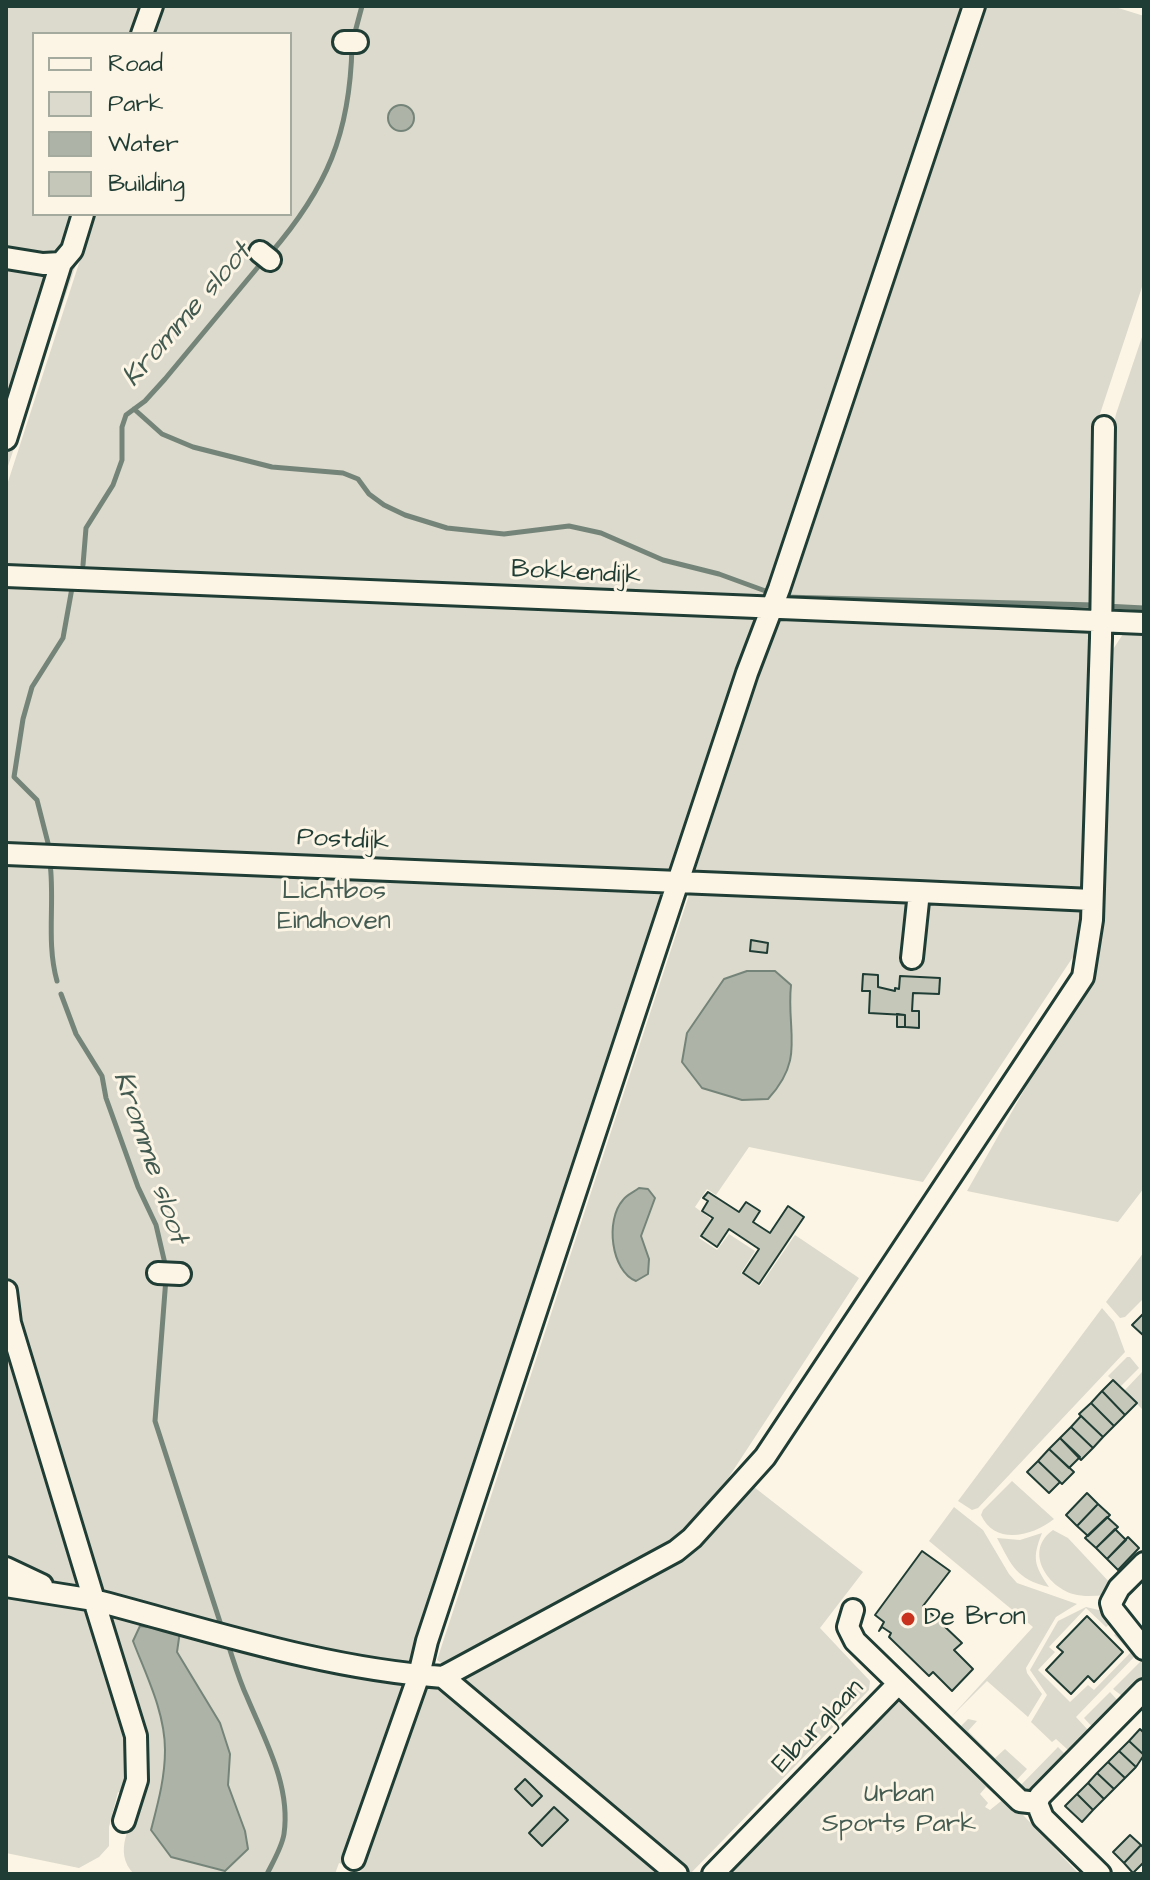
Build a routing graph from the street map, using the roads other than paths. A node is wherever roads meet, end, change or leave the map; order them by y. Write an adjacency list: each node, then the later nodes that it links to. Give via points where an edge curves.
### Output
1 (152, 6): 3 (street)
2 (974, 6): 10 (street)
3 (143, 32)
4 (82, 216): 6 (street, via 72,250)
5 (6, 258): 6 (street)
6 (61, 263): 8 (street)
7 (1104, 427): 11 (street)
8 (6, 439)
9 (6, 576): 10 (street, Bokkendijk)
10 (772, 609): 11 (street, Bokkendijk); 14 (street)
11 (1101, 622): 12 (street, Bokkendijk); 16 (street)
12 (1144, 623)
13 (6, 854): 14 (street, Postdijk)
14 (678, 883): 15 (street, Postdijk); 26 (street)
15 (919, 892): 16 (street, Postdijk); 17 (street)
16 (1092, 900): 27 (street, via 1083,977 765,1457 676,1551)
17 (912, 958)
18 (6, 1291): 23 (street, via 10,1323)
19 (1144, 1563): 25 (street, via 1111,1603)
20 (6, 1568): 22 (street)
21 (6, 1586): 22 (street)
22 (61, 1595): 23 (street)
23 (94, 1600): 26 (street, via 265,1645); 31 (street, via 136,1736 137,1780)
24 (853, 1610): 28 (street, Elburglaan, via 848,1627 855,1641)
25 (1144, 1649)
26 (419, 1675): 27 (street); 32 (street)
27 (443, 1677): 33 (street)
28 (898, 1684): 30 (street, via 1020,1801); 34 (street, Elburglaan)
29 (1144, 1690): 30 (street)
30 (1037, 1803): 35 (street, via 1043,1818)
31 (124, 1821)
32 (354, 1859)
33 (677, 1874)
34 (713, 1874)
35 (1100, 1874)

